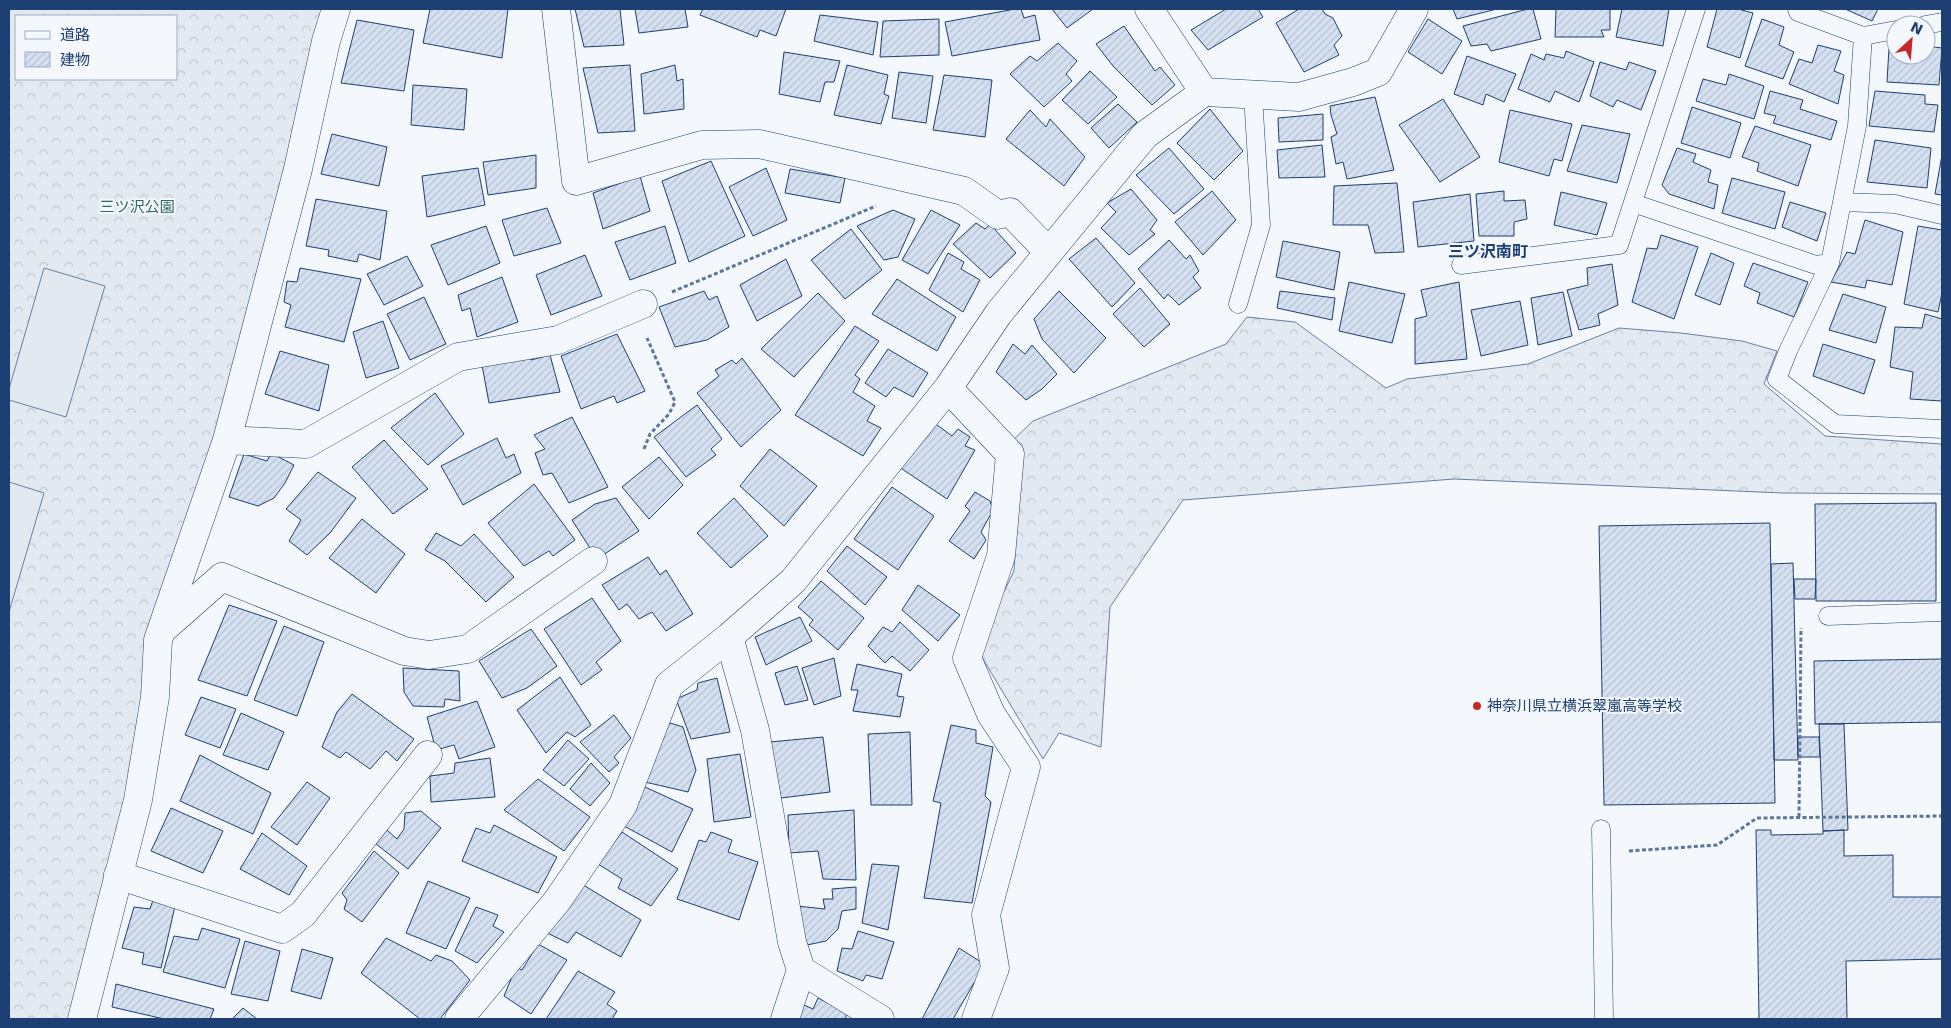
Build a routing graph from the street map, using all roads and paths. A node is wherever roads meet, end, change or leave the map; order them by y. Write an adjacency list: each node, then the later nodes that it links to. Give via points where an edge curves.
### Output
1 (336, 9): 22 (street)
2 (556, 9): 11 (street, via 576,181 702,145 759,144)
3 (1149, 9): 9 (street)
4 (1414, 9): 10 (street, via 1378,72 1299,97)
5 (1696, 9): 13 (lane)
6 (1797, 9): 8 (lane)
7 (1886, 32): 8 (lane)
8 (1863, 36): 12 (lane, via 1856,126)
9 (1204, 92): 10 (street); 15 (street, via 1145,135)
10 (1253, 96): 18 (lane, via 1261,225)
11 (914, 180): 15 (street, via 964,191 998,215 1010,212); 19 (path, via 882,204)
12 (1842, 202): 14 (lane, via 1895,204); 16 (lane)
13 (1632, 203): 16 (lane, via 1816,265); 17 (lane, via 1619,245)
14 (1942, 215)
15 (1048, 251): 20 (street, via 999,312)
16 (1830, 263): 21 (lane, via 1777,379 1835,424)
17 (1461, 265)
18 (1238, 304)
19 (638, 306): 22 (street, via 558,340 458,357 306,444); 23 (path, via 675,402 669,414 650,434)
20 (948, 388): 28 (street, via 793,581); 40 (street, via 1010,454 1001,556 967,658 991,714 1026,767 986,915 995,968)
21 (1942, 429)
22 (227, 440): 27 (street)
23 (644, 448)
24 (593, 561): 27 (street, via 468,649 430,655 404,651 222,577)
25 (1942, 612): 26 (lane)
26 (1828, 616): 31 (path, via 1801,618)
27 (162, 630): 34 (street, via 158,640 148,747)
28 (729, 637): 35 (street, via 755,730 792,942); 37 (street, via 669,685 623,804 557,901)
29 (428, 755): 34 (street, via 304,914 282,929)
30 (1942, 816): 31 (path)
31 (1799, 817): 33 (path, via 1757,818 1717,845)
32 (1601, 829): 33 (lane)
33 (1601, 853): 41 (lane)
34 (118, 875): 36 (street)
35 (801, 970): 38 (street); 39 (street)
36 (82, 1019)
37 (459, 1019)
38 (785, 1019)
39 (880, 1019)
40 (976, 1019)
41 (1604, 1019)

